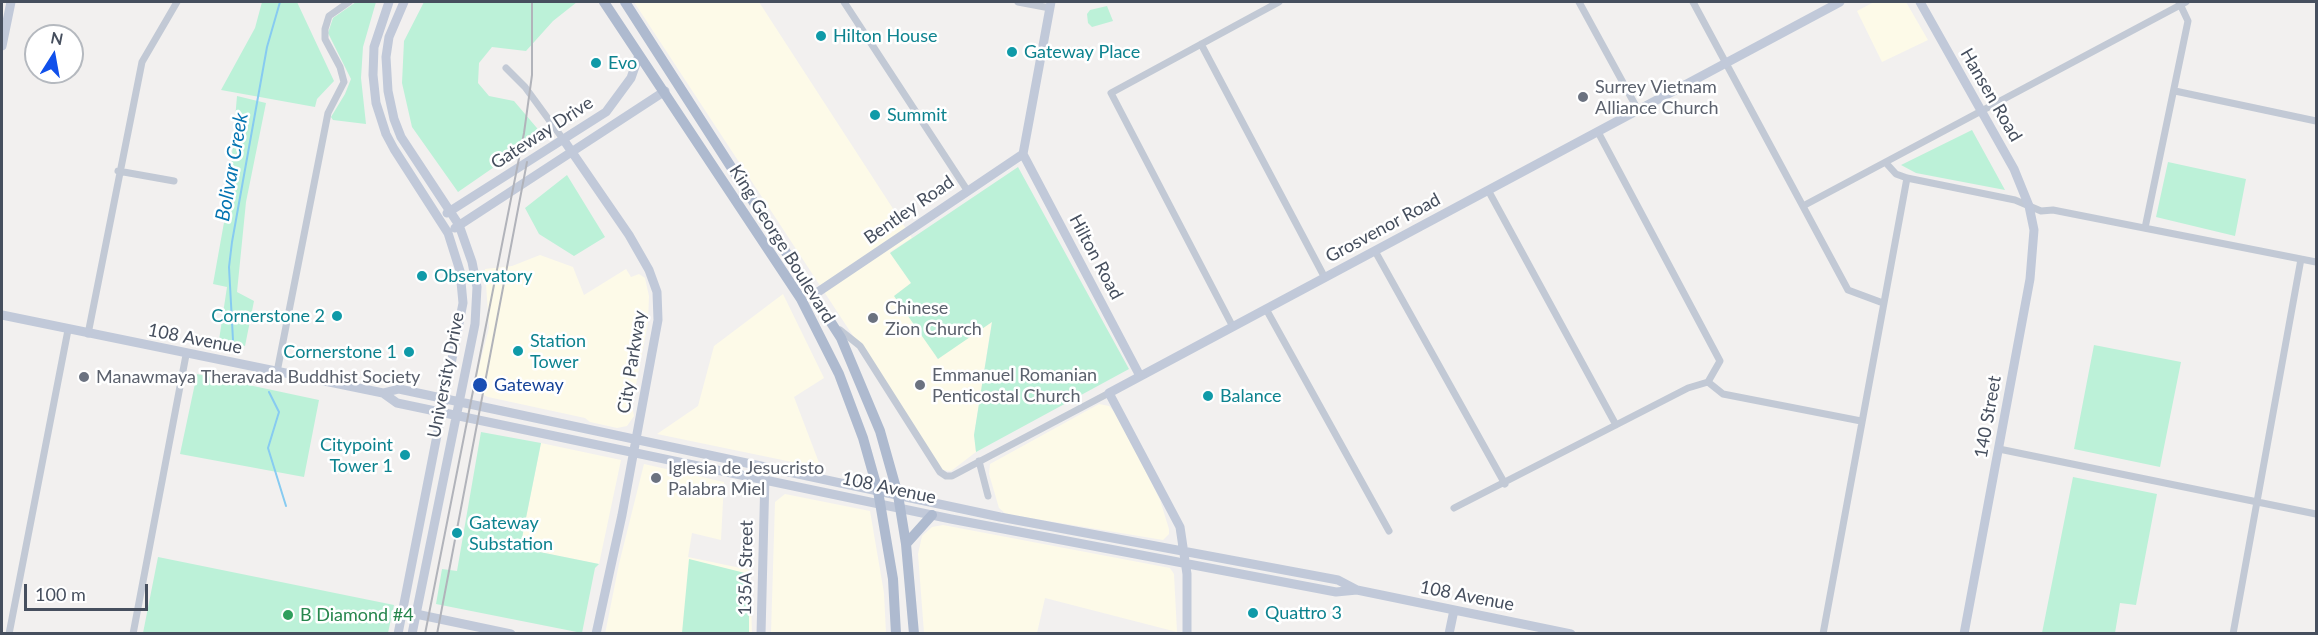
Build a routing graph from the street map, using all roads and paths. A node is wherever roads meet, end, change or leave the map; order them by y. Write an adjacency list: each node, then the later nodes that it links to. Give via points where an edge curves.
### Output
1 (11, 2): 17 (main road)
2 (177, 2): 32 (street, via 142,62)
3 (349, 2): 57 (street, via 329,16 325,28 325,39 344,82 328,113)
4 (389, 2): 40 (main road, University Drive, via 374,47 376,104 394,149)
5 (404, 2): 39 (main road, University Drive, via 389,37 386,57 390,106 401,137)
6 (604, 2): 19 (main road, King George Boulevard)
7 (625, 2): 48 (main road, King George Boulevard)
8 (844, 2): 35 (street)
9 (1018, 2): 16 (street)
10 (1279, 2): 18 (street)
11 (1579, 2): 24 (street)
12 (1694, 2): 20 (street)
13 (1840, 2): 20 (main road, Grosvenor Road)
14 (1920, 2): 25 (main road, Hansen Road)
15 (2182, 2): 23 (street, via 2188,21); 25 (street)
16 (1051, 5): 30 (main road)
17 (2, 42)
18 (1201, 44): 47 (street); 53 (street, via 1111,93)
19 (639, 55): 22 (main road, King George Boulevard); 28 (main road, Gateway Drive, via 631,78 606,112)
20 (1726, 63): 24 (main road, Grosvenor Road); 37 (street)
21 (506, 68): 28 (street, City Parkway, via 525,87)
22 (665, 91): 29 (main road, Gateway Drive); 76 (main road, King George Boulevard, via 801,299 839,374)
23 (2175, 91): 26 (street); 42 (street)
24 (1638, 110): 27 (main road, Grosvenor Road)
25 (1982, 112): 31 (street); 38 (main road, Hansen Road, via 2014,169)
26 (2316, 121)
27 (1598, 132): 36 (main road, Grosvenor Road); 59 (street, via 1720,361)
28 (562, 139): 29 (main road, City Parkway); 39 (main road, Gateway Drive)
29 (571, 151): 41 (main road, Gateway Drive); 68 (main road, City Parkway, via 629,235 657,292 658,320)
30 (1023, 154): 35 (main road, Bentley Road); 58 (main road, Hilton Road)
31 (1886, 163): 33 (street, via 1896,174); 37 (street)
32 (118, 171): 34 (street); 55 (street)
33 (1907, 178): 38 (street); 49 (street)
34 (174, 181)
35 (967, 190): 48 (main road, Bentley Road)
36 (1488, 190): 44 (main road, Grosvenor Road); 67 (street)
37 (1803, 206): 49 (street, via 1848,290)
38 (2029, 206): 42 (street); 69 (main road, 140 Street, via 2034,253)
39 (450, 211): 40 (main road, Gateway Drive); 41 (main road, University Drive)
40 (439, 218): 43 (main road, University Drive)
41 (459, 225): 43 (main road, Gateway Drive); 63 (main road, University Drive, via 477,287 475,324)
42 (2145, 228): 45 (street)
43 (448, 232): 62 (main road, University Drive, via 460,271 463,303)
44 (1375, 251): 47 (main road, Grosvenor Road); 75 (street)
45 (2301, 259): 46 (street); 80 (street)
46 (2316, 262)
47 (1325, 278): 50 (main road, Grosvenor Road)
48 (815, 294): 52 (main road, King George Boulevard)
49 (1883, 303): 66 (street)
50 (1266, 309): 53 (main road, Grosvenor Road); 85 (street)
51 (2, 315): 54 (main road, 108 Avenue)
52 (834, 326): 73 (street, King George Boulevard, via 860,346); 77 (main road, King George Boulevard, via 867,394)
53 (1233, 327): 58 (main road, Grosvenor Road)
54 (68, 330): 55 (main road, 108 Avenue); 93 (street)
55 (88, 334): 56 (main road, 108 Avenue)
56 (186, 355): 57 (main road, 108 Avenue); 94 (street)
57 (277, 372): 60 (main road, 108 Avenue)
58 (1140, 376): 61 (main road, Grosvenor Road)
59 (1708, 382): 66 (street, via 1723,394); 67 (street, via 1688,388)
60 (383, 393): 62 (main road, 108 Avenue, via 399,389); 64 (main road, 108 Avenue, via 397,403)
61 (1109, 393): 71 (street, Grosvenor Road); 87 (main road, via 1180,527)
62 (445, 399): 63 (main road, 108 Avenue); 64 (main road, University Drive)
63 (459, 402): 65 (main road, University Drive); 68 (main road, 108 Avenue)
64 (442, 413): 65 (main road, 108 Avenue); 91 (main road, University Drive)
65 (456, 415): 70 (main road, 108 Avenue); 92 (main road, University Drive)
66 (1861, 421): 105 (street)
67 (1616, 425): 75 (street)
68 (636, 439): 70 (main road, City Parkway); 72 (main road, 108 Avenue)
69 (1999, 449): 80 (street); 106 (main road, 140 Street)
70 (634, 452): 74 (main road, 108 Avenue); 98 (main road, City Parkway)
71 (979, 461): 73 (street, Grosvenor Road, via 952,476); 78 (street)
72 (766, 467): 74 (main road, 135A Street); 76 (main road, 108 Avenue)
73 (940, 472)
74 (765, 479): 79 (main road, 108 Avenue); 99 (main road, 135A Street)
75 (1505, 484): 82 (street)
76 (878, 490): 77 (main road, 108 Avenue); 79 (main road, King George Boulevard)
77 (898, 495): 81 (main road, King George Boulevard); 87 (main road, 108 Avenue)
78 (988, 496)
79 (880, 503): 81 (main road, 108 Avenue); 100 (main road, King George Boulevard)
80 (2257, 503): 83 (street); 107 (street)
81 (900, 508): 84 (main road, 108 Avenue); 86 (main road, King George Boulevard)
82 (1454, 508)
83 (2316, 514)
84 (932, 515): 86 (main road); 88 (main road, 108 Avenue)
85 (1389, 531)
86 (906, 544): 101 (main road, King George Boulevard)
87 (1185, 551): 88 (main road); 89 (main road, 108 Avenue, via 1338,580)
88 (1186, 565): 89 (main road, 108 Avenue, via 1336,592); 102 (main road)
89 (1356, 590): 90 (main road, 108 Avenue)
90 (1454, 610): 103 (main road); 104 (main road, 108 Avenue)
91 (403, 611): 92 (main road); 95 (main road, University Drive)
92 (416, 614): 96 (main road, University Drive); 97 (main road)
93 (9, 633)
94 (134, 633)
95 (398, 633)
96 (412, 633)
97 (511, 633)
98 (596, 633)
99 (761, 633)
100 (896, 633)
101 (914, 633)
102 (1187, 633)
103 (1449, 633)
104 (1571, 633)
105 (1822, 633)
106 (1964, 633)
107 (2233, 633)

